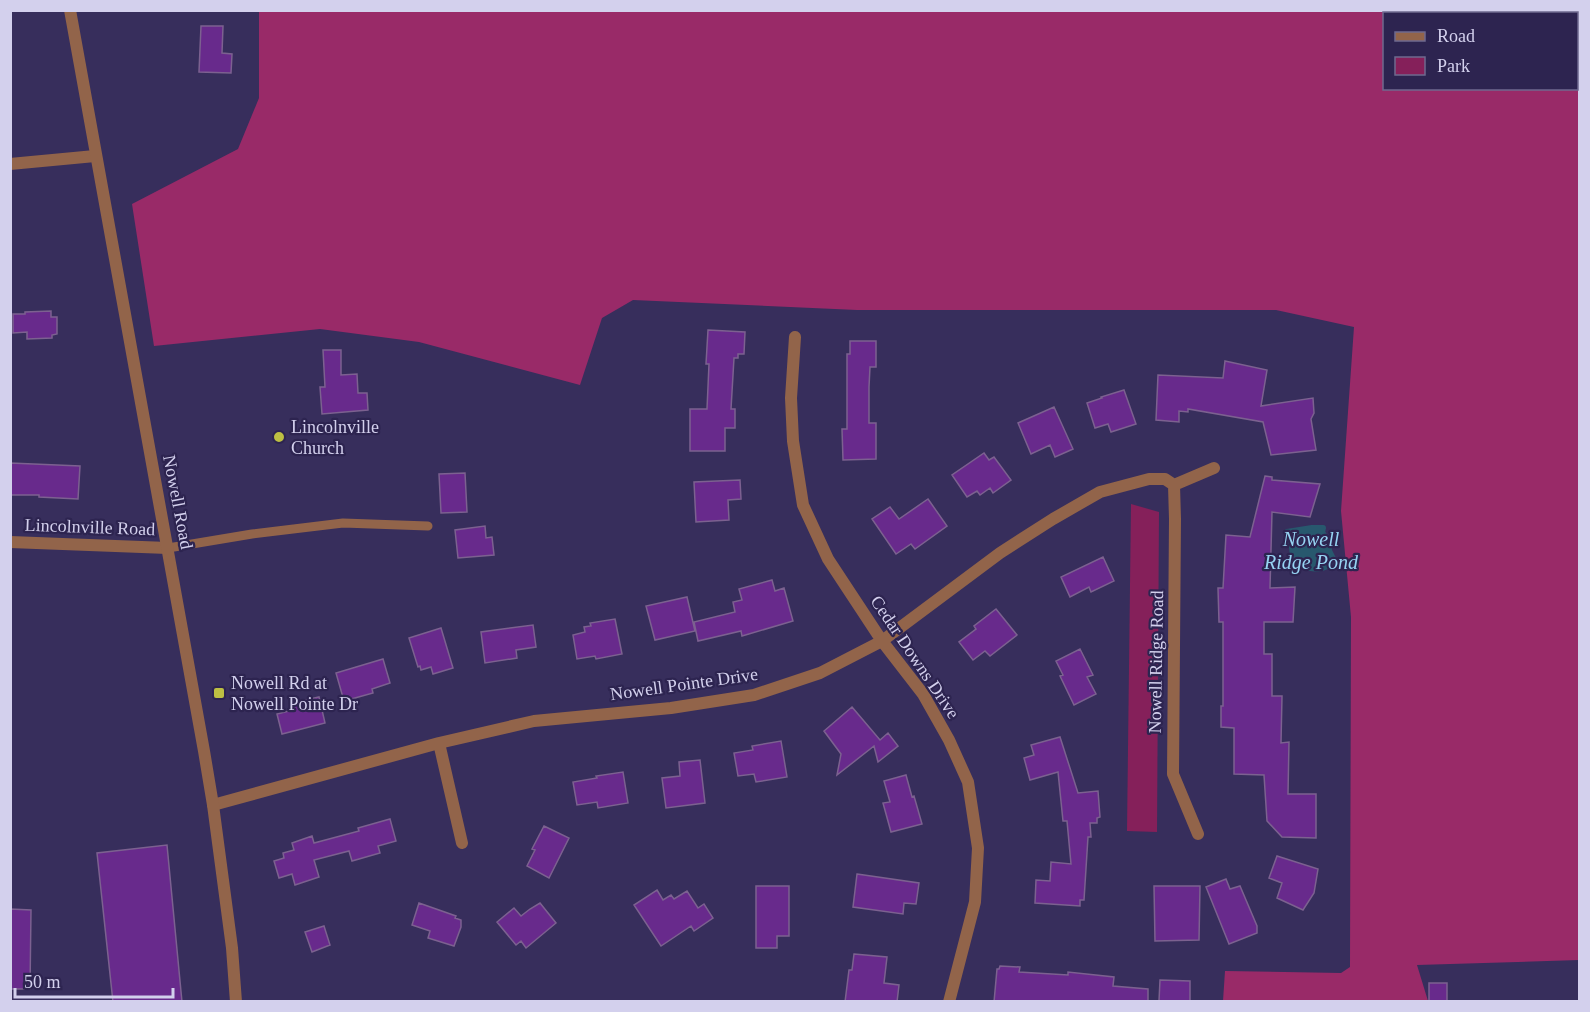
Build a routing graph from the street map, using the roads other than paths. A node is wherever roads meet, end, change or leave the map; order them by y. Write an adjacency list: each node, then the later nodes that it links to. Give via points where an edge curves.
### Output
1 (70, 10): 2 (street, Nowell Road)
2 (95, 156): 3 (street); 9 (street, Nowell Road)
3 (10, 164)
4 (795, 337): 10 (street, Cedar Downs Drive, via 793,441 803,505 828,559)
5 (1214, 468): 6 (street)
6 (1174, 485): 10 (street, Nowell Pointe Drive, via 1165,479 1149,479 1100,492 1000,553); 13 (street, Nowell Ridge Road, via 1173,774)
7 (428, 526): 9 (lane, via 343,523)
8 (10, 542): 9 (street, Lincolnville Road)
9 (168, 548): 12 (street, Nowell Road)
10 (882, 641): 11 (street, Nowell Pointe Drive, via 820,673 754,695 671,708 534,721); 16 (street, Cedar Downs Drive, via 923,694 968,782 978,848 975,902)
11 (439, 744): 12 (street, Nowell Pointe Drive); 14 (street)
12 (213, 805): 15 (street, Nowell Road)
13 (1198, 834)
14 (462, 843)
15 (236, 1002)
16 (949, 1002)

